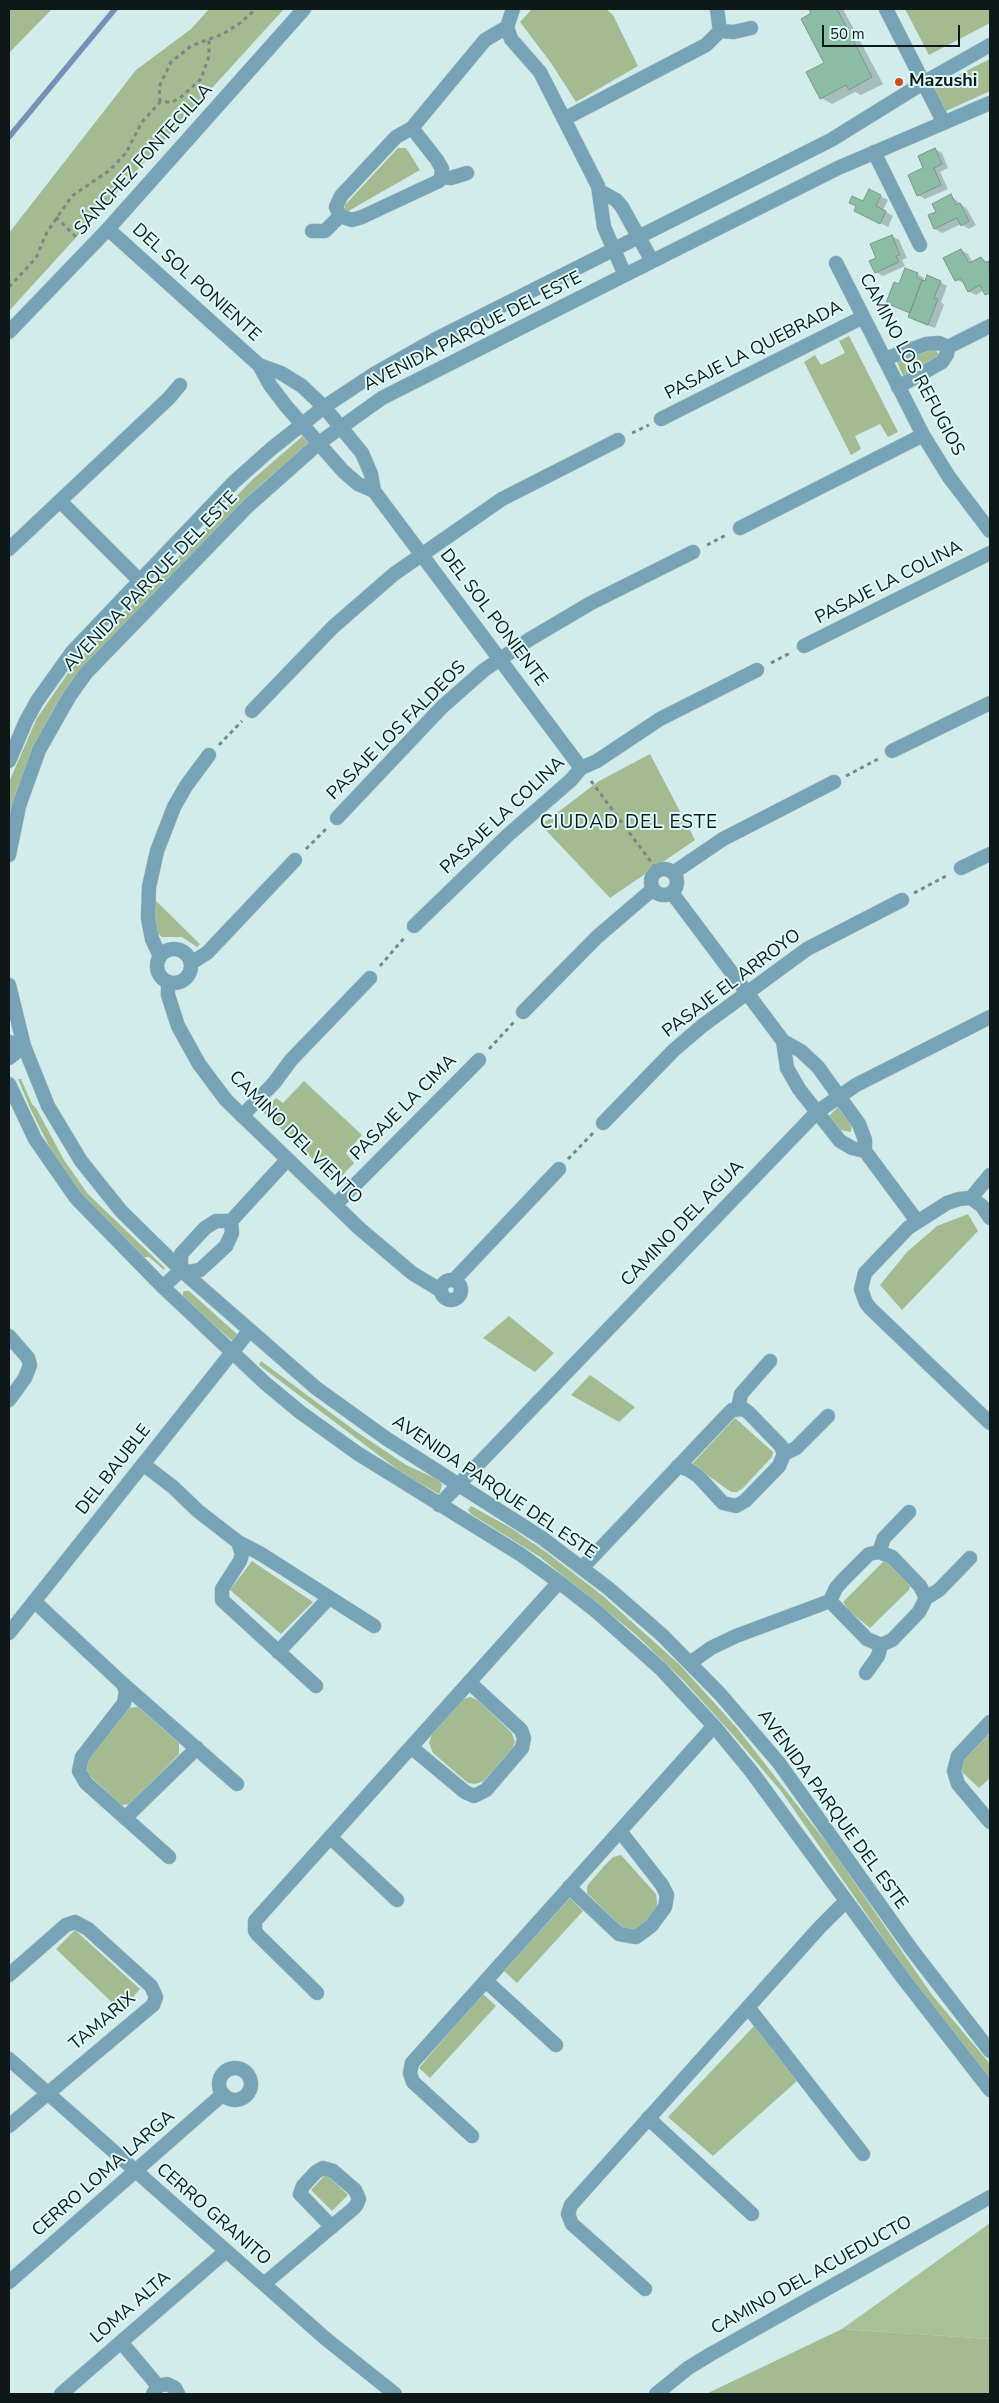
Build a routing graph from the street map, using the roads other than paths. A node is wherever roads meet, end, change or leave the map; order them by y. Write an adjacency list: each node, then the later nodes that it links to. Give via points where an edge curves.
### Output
1 (304, 9): 19 (street, SÁNCHEZ FONTECILLA)
2 (513, 9): 5 (street)
3 (716, 9): 7 (street)
4 (886, 9): 9 (street)
5 (507, 26): 11 (street, via 510,39 540,72); 13 (street, via 485,40)
6 (750, 28): 7 (street)
7 (720, 31): 11 (street, via 706,45)
8 (990, 45): 9 (street, AVENIDA PARQUE DEL ESTE)
9 (923, 83): 12 (street); 21 (street, AVENIDA PARQUE DEL ESTE, via 831,140)
10 (990, 103): 12 (street, AVENIDA PARQUE DEL ESTE)
11 (564, 119): 17 (street)
12 (944, 123): 14 (street, AVENIDA PARQUE DEL ESTE)
13 (412, 128): 16 (street, via 438,160 442,168); 18 (street, via 396,138 341,196 336,208)
14 (874, 152): 22 (street); 24 (street, AVENIDA PARQUE DEL ESTE)
15 (467, 173): 16 (street, via 451,178)
16 (441, 177): 18 (street, via 362,217 352,220)
17 (600, 191): 21 (street, via 616,200); 23 (street, via 601,218)
18 (340, 216): 20 (street, via 325,231)
19 (108, 229): 29 (street, SÁNCHEZ FONTECILLA); 32 (street, DEL SOL PONIENTE)
20 (312, 231)
21 (639, 236): 23 (street, AVENIDA PARQUE DEL ESTE); 24 (street)
22 (920, 245)
23 (613, 249): 26 (street); 35 (street, AVENIDA PARQUE DEL ESTE, via 434,340)
24 (652, 261): 26 (street, AVENIDA PARQUE DEL ESTE)
25 (836, 263): 27 (street, CAMINO LOS REFUGIOS)
26 (625, 274): 38 (street, AVENIDA PARQUE DEL ESTE, via 382,398)
27 (863, 317): 31 (street, CAMINO LOS REFUGIOS); 36 (street, PASAJE LA QUEBRADA)
28 (990, 326): 30 (street)
29 (9, 332)
30 (948, 347): 31 (street, via 926,344); 34 (street, via 942,362)
31 (884, 359): 34 (street, CAMINO LOS REFUGIOS)
32 (259, 364): 35 (street, DEL SOL PONIENTE, via 302,386); 37 (street, DEL SOL PONIENTE, via 270,385)
33 (180, 385): 43 (street)
34 (898, 387): 39 (street, CAMINO LOS REFUGIOS)
35 (324, 407): 37 (street, AVENIDA PARQUE DEL ESTE); 38 (street, DEL SOL PONIENTE)
36 (661, 418)
37 (302, 424): 41 (street, DEL SOL PONIENTE); 50 (street, AVENIDA PARQUE DEL ESTE, via 234,482)
38 (341, 427): 41 (street, AVENIDA PARQUE DEL ESTE); 42 (street, DEL SOL PONIENTE, via 362,453)
39 (923, 435): 44 (street); 45 (street, CAMINO LOS REFUGIOS, via 948,477)
40 (618, 440): 49 (street, via 502,499)
41 (319, 442): 42 (street, DEL SOL PONIENTE, via 343,471 358,484); 63 (street, AVENIDA PARQUE DEL ESTE, via 248,506 86,673 68,697 39,750 19,806)
42 (374, 491): 49 (street, DEL SOL PONIENTE)
43 (60, 501): 46 (street); 50 (street)
44 (740, 528)
45 (990, 531)
46 (9, 549)
47 (693, 552): 52 (street, PASAJE LOS FALDEOS, via 591,603)
48 (990, 553): 51 (street, PASAJE LA COLINA)
49 (422, 554): 52 (street, DEL SOL PONIENTE); 55 (street, via 360,602)
50 (139, 580): 58 (street, AVENIDA PARQUE DEL ESTE, via 54,676 26,721)
51 (804, 646)
52 (500, 659): 59 (street, DEL SOL PONIENTE); 61 (street, PASAJE LOS FALDEOS, via 442,707)
53 (756, 670): 59 (street, PASAJE LA COLINA, via 660,719 598,761)
54 (990, 704): 56 (street)
55 (252, 711)
56 (892, 751)
57 (209, 755): 71 (street, via 174,807 157,851 149,886 148,918 152,939)
58 (9, 761)
59 (581, 768): 70 (street, PASAJE LA COLINA)
60 (834, 782): 66 (street, via 724,839)
61 (337, 818)
62 (990, 854): 65 (street)
63 (9, 855)
64 (295, 860): 72 (street, via 207,953)
65 (961, 868)
66 (673, 873): 67 (street, via 666,869 657,870 650,881); 68 (street, via 677,885)
67 (653, 889): 68 (street, via 664,896); 77 (street, via 596,937)
68 (672, 893): 76 (street)
69 (902, 900): 76 (street, PASAJE EL ARROYO, via 824,939)
70 (414, 926)
71 (160, 956): 72 (street, via 168,949 178,949 187,954); 74 (street, via 158,971)
72 (192, 963): 74 (street, via 187,977 178,982)
73 (370, 978): 87 (street)
74 (168, 982): 87 (street, CAMINO DEL VIENTO, via 172,1010 187,1045 212,1082)
75 (9, 985): 81 (street, AVENIDA PARQUE DEL ESTE)
76 (747, 993): 79 (street); 88 (street, PASAJE EL ARROYO, via 688,1037)
77 (523, 1012)
78 (990, 1017): 85 (street, CAMINO DEL AGUA)
79 (783, 1041): 85 (street, via 810,1058); 86 (street, via 787,1068)
80 (9, 1042): 81 (street)
81 (24, 1046): 82 (street); 98 (street, AVENIDA PARQUE DEL ESTE, via 48,1106 81,1161 121,1211)
82 (9, 1058)
83 (479, 1060): 94 (street, PASAJE LA CIMA)
84 (9, 1084): 99 (street, via 35,1139 76,1198)
85 (839, 1096): 86 (street, CAMINO DEL AGUA); 89 (street, via 863,1132)
86 (817, 1112): 89 (street, via 840,1141); 111 (street, CAMINO DEL AGUA)
87 (242, 1116): 90 (street, CAMINO DEL VIENTO)
88 (603, 1123)
89 (865, 1151): 97 (street)
90 (287, 1160): 94 (street, CAMINO DEL VIENTO); 96 (street)
91 (559, 1169): 94 (street, CAMINO DEL VIENTO, via 454,1280 445,1281 440,1290 412,1273)
92 (990, 1175): 93 (street)
93 (971, 1198): 95 (street); 97 (street, via 953,1200)
94 (335, 1205)
95 (990, 1218)
96 (231, 1221): 98 (street, via 216,1221 204,1228 181,1254); 98 (street, via 230,1240 206,1266 194,1272)
97 (917, 1221): 107 (street, via 870,1267 862,1280 862,1296 871,1309)
98 (181, 1270): 99 (street); 100 (street, AVENIDA PARQUE DEL ESTE)
99 (163, 1287): 102 (street)
100 (248, 1331): 102 (street, DEL BAUBLE); 111 (street, AVENIDA PARQUE DEL ESTE, via 352,1415)
101 (9, 1336): 104 (street, via 24,1352 30,1365 26,1378)
102 (231, 1352): 109 (street, DEL BAUBLE); 112 (street, via 328,1433)
103 (770, 1361): 105 (street, via 741,1394)
104 (9, 1400)
105 (738, 1408): 108 (street, via 749,1413 781,1446); 110 (street, via 728,1414)
106 (828, 1416): 108 (street, via 796,1448)
107 (990, 1423)
108 (784, 1454): 110 (street, via 779,1466 736,1506 723,1503 698,1476)
109 (144, 1464): 114 (street); 121 (street, DEL BAUBLE)
110 (678, 1466): 117 (street)
111 (459, 1484): 112 (street, CAMINO DEL AGUA); 117 (street, AVENIDA PARQUE DEL ESTE)
112 (439, 1505): 118 (street, via 520,1554)
113 (909, 1512): 115 (street, via 884,1538)
114 (238, 1542): 120 (street); 126 (street, via 242,1554 222,1589 222,1600)
115 (879, 1552): 119 (street, via 892,1557 920,1586); 122 (street, via 869,1554 836,1588)
116 (970, 1558): 119 (street, via 939,1590)
117 (582, 1568): 127 (street, AVENIDA PARQUE DEL ESTE, via 633,1609)
118 (559, 1582): 129 (street); 133 (street, via 632,1642)
119 (926, 1598): 125 (street, via 919,1612 892,1640)
120 (328, 1599): 123 (street); 126 (street)
121 (34, 1601): 124 (street, DEL BAUBLE); 130 (street)
122 (830, 1601): 125 (street, via 868,1639); 127 (street, via 730,1639)
123 (374, 1626)
124 (9, 1633)
125 (881, 1645): 128 (street, via 878,1656)
126 (278, 1652): 131 (street)
127 (690, 1663): 150 (street, AVENIDA PARQUE DEL ESTE, via 779,1763 912,1950)
128 (866, 1672)
129 (469, 1682): 134 (street); 134 (street, via 521,1730 524,1738 522,1748 486,1790 474,1796 464,1792)
130 (123, 1684): 135 (street); 137 (street, via 126,1691 124,1703 82,1757 79,1771 86,1783)
131 (316, 1686)
132 (990, 1722): 138 (street, via 958,1756 954,1770 958,1784)
133 (714, 1726): 139 (street); 144 (street, via 771,1796)
134 (411, 1747): 140 (street)
135 (197, 1748): 136 (street); 137 (street)
136 (238, 1784)
137 (125, 1818): 141 (street)
138 (990, 1822)
139 (620, 1831): 142 (street); 142 (street, via 667,1895 665,1907 651,1926 636,1937 619,1934)
140 (330, 1837): 143 (street); 147 (street, via 254,1926 258,1935)
141 (169, 1857)
142 (569, 1887): 146 (street)
143 (397, 1900)
144 (846, 1901): 148 (street); 152 (street)
145 (9, 1975): 153 (street, TAMARIX, via 70,1923 84,1925 154,1989 155,2001)
146 (486, 1980): 149 (street); 157 (street, via 415,2059 410,2073 416,2085)
147 (317, 1993)
148 (748, 2007): 155 (street); 158 (street)
149 (556, 2045)
150 (990, 2051)
151 (9, 2059): 153 (street, CERRO GRANITO)
152 (990, 2090)
153 (47, 2093): 156 (street); 159 (street, CERRO GRANITO)
154 (223, 2094): 159 (street, CERRO LOMA LARGA)
155 (648, 2118): 161 (street); 166 (street, via 574,2202 568,2214 575,2228)
156 (9, 2126)
157 (472, 2136)
158 (863, 2154)
159 (136, 2172): 163 (street, CERRO GRANITO); 164 (street, CERRO LOMA LARGA)
160 (990, 2197): 172 (street, CAMINO DEL ACUEDUCTO, via 711,2354)
161 (752, 2214)
162 (332, 2227): 165 (street)
163 (226, 2251): 165 (street, CERRO GRANITO); 167 (street, LOMA ALTA)
164 (9, 2282)
165 (264, 2284): 171 (street, CERRO GRANITO)
166 (645, 2289)
167 (121, 2342): 168 (street); 169 (street, LOMA ALTA)
168 (156, 2390): 170 (street, via 172,2385)
169 (60, 2394)
170 (178, 2394)
171 (395, 2394)
172 (656, 2394)

